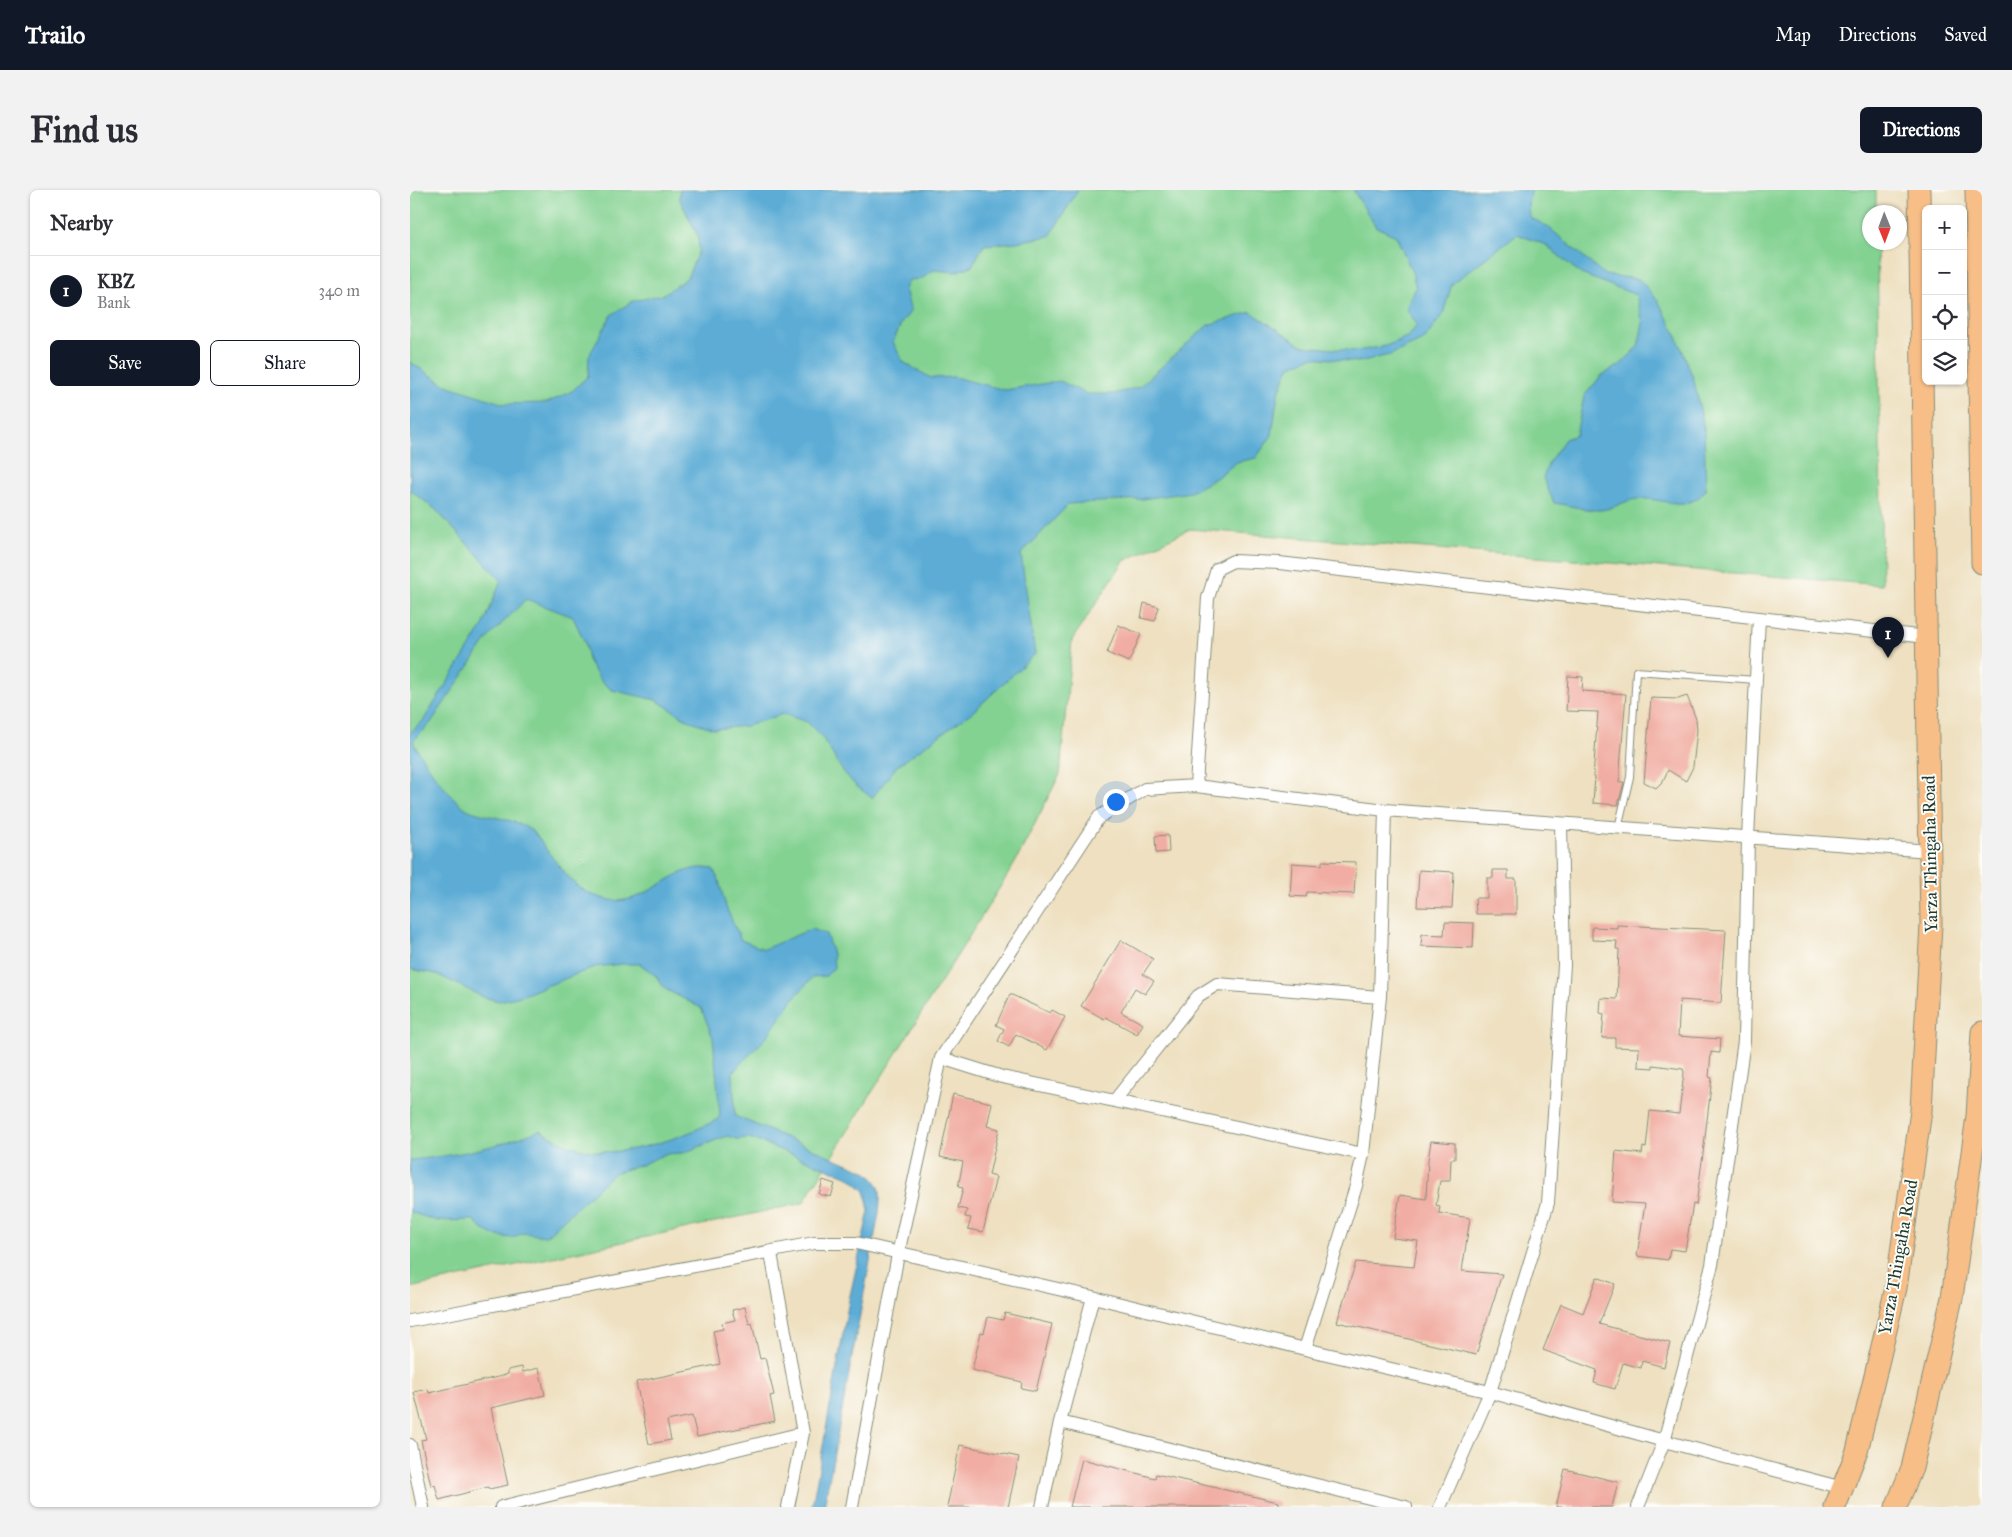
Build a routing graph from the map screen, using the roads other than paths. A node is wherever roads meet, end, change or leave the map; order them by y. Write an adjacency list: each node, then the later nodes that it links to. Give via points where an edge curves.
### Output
1 (1919, 190): 6 (main road, Yarza Thingaha Road)
2 (1976, 190): 3 (main road)
3 (1981, 501): 4 (main road)
4 (1982, 563)
5 (1759, 618): 6 (street); 7 (street); 8 (street, via 1279,563 1233,561 1216,570 1208,598)
6 (1926, 637): 13 (main road, Yarza Thingaha Road)
7 (1756, 680): 11 (lane, via 1636,671 1630,777); 12 (street)
8 (1196, 786): 9 (street); 16 (street, via 1145,789 1099,817)
9 (1385, 810): 10 (street); 14 (street)
10 (1561, 824): 11 (street); 25 (street, via 1564,965 1548,1203)
11 (1618, 828): 12 (street)
12 (1748, 838): 13 (street); 28 (street, via 1744,1041 1712,1265)
13 (1930, 851): 30 (main road, Yarza Thingaha Road, via 1931,924 1921,1111 1896,1288 1857,1451)
14 (1380, 997): 17 (street, via 1217,984 1198,996); 19 (street)
15 (1982, 1032): 18 (main road)
16 (941, 1058): 17 (street, via 1002,1077); 21 (street)
17 (1115, 1100): 19 (street)
18 (1978, 1141): 39 (main road, via 1952,1298 1912,1468)
19 (1363, 1154): 24 (street)
20 (771, 1253): 21 (street, via 814,1243 856,1243); 23 (street); 27 (street)
21 (898, 1254): 22 (street); 34 (street)
22 (1093, 1297): 24 (street); 26 (street)
23 (410, 1321)
24 (1305, 1349): 25 (street)
25 (1490, 1392): 28 (street); 37 (street)
26 (1060, 1422): 35 (street); 36 (street)
27 (802, 1433): 32 (street); 33 (street)
28 (1664, 1441): 30 (street); 38 (street)
29 (410, 1445): 31 (street)
30 (1839, 1497)
31 (423, 1507)
32 (501, 1507)
33 (788, 1507)
34 (852, 1507)
35 (1042, 1507)
36 (1406, 1507)
37 (1440, 1507)
38 (1638, 1507)
39 (1896, 1507)

